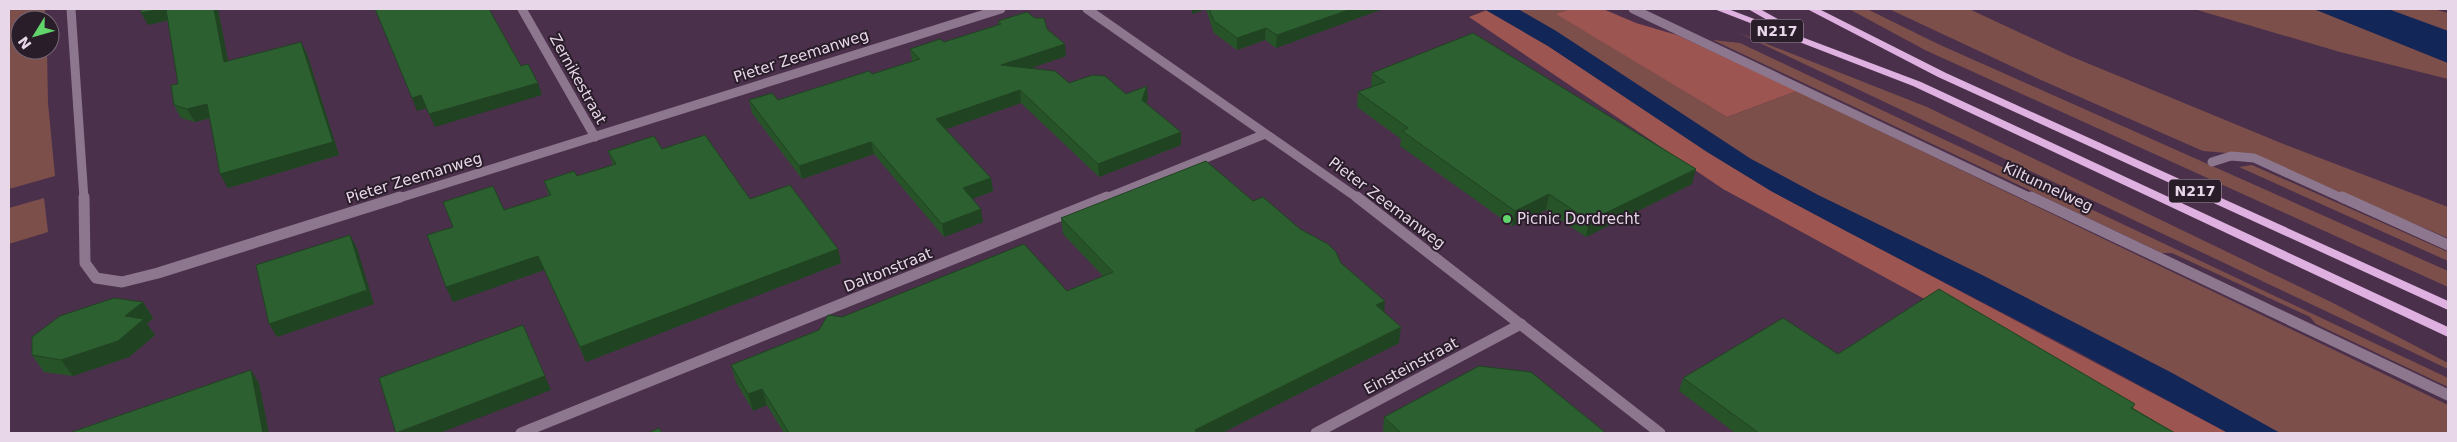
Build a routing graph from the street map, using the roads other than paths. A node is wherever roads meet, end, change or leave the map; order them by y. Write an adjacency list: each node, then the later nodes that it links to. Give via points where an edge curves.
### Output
1 (71, 9): 13 (street, Pieter Zeemanweg, via 84,182 85,263 96,278 122,282 158,273)
2 (522, 9): 13 (street, Zernikestraat)
3 (1001, 9): 13 (street, Pieter Zeemanweg)
4 (1087, 9): 12 (street, Pieter Zeemanweg)
5 (1633, 9): 19 (street, Kiltunnelweg)
6 (1719, 9): 11 (main road, N217)
7 (1731, 9): 11 (main road, N217)
8 (1742, 9): 11 (main road, N217)
9 (1753, 9): 11 (main road, N217)
10 (1812, 9): 16 (main road, N217, via 1942,75)
11 (1836, 53): 18 (main road, N217, via 1917,84)
12 (1265, 134): 17 (street, Pieter Zeemanweg, via 1362,201); 20 (street, Daltonstraat)
13 (594, 137)
14 (2212, 162): 15 (street, via 2231,156 2254,158)
15 (2448, 245)
16 (2448, 306)
17 (1521, 324): 21 (street, Einsteinstraat); 22 (street, Pieter Zeemanweg)
18 (2448, 332)
19 (2448, 395)
20 (521, 433)
21 (1316, 433)
22 (1660, 433)

